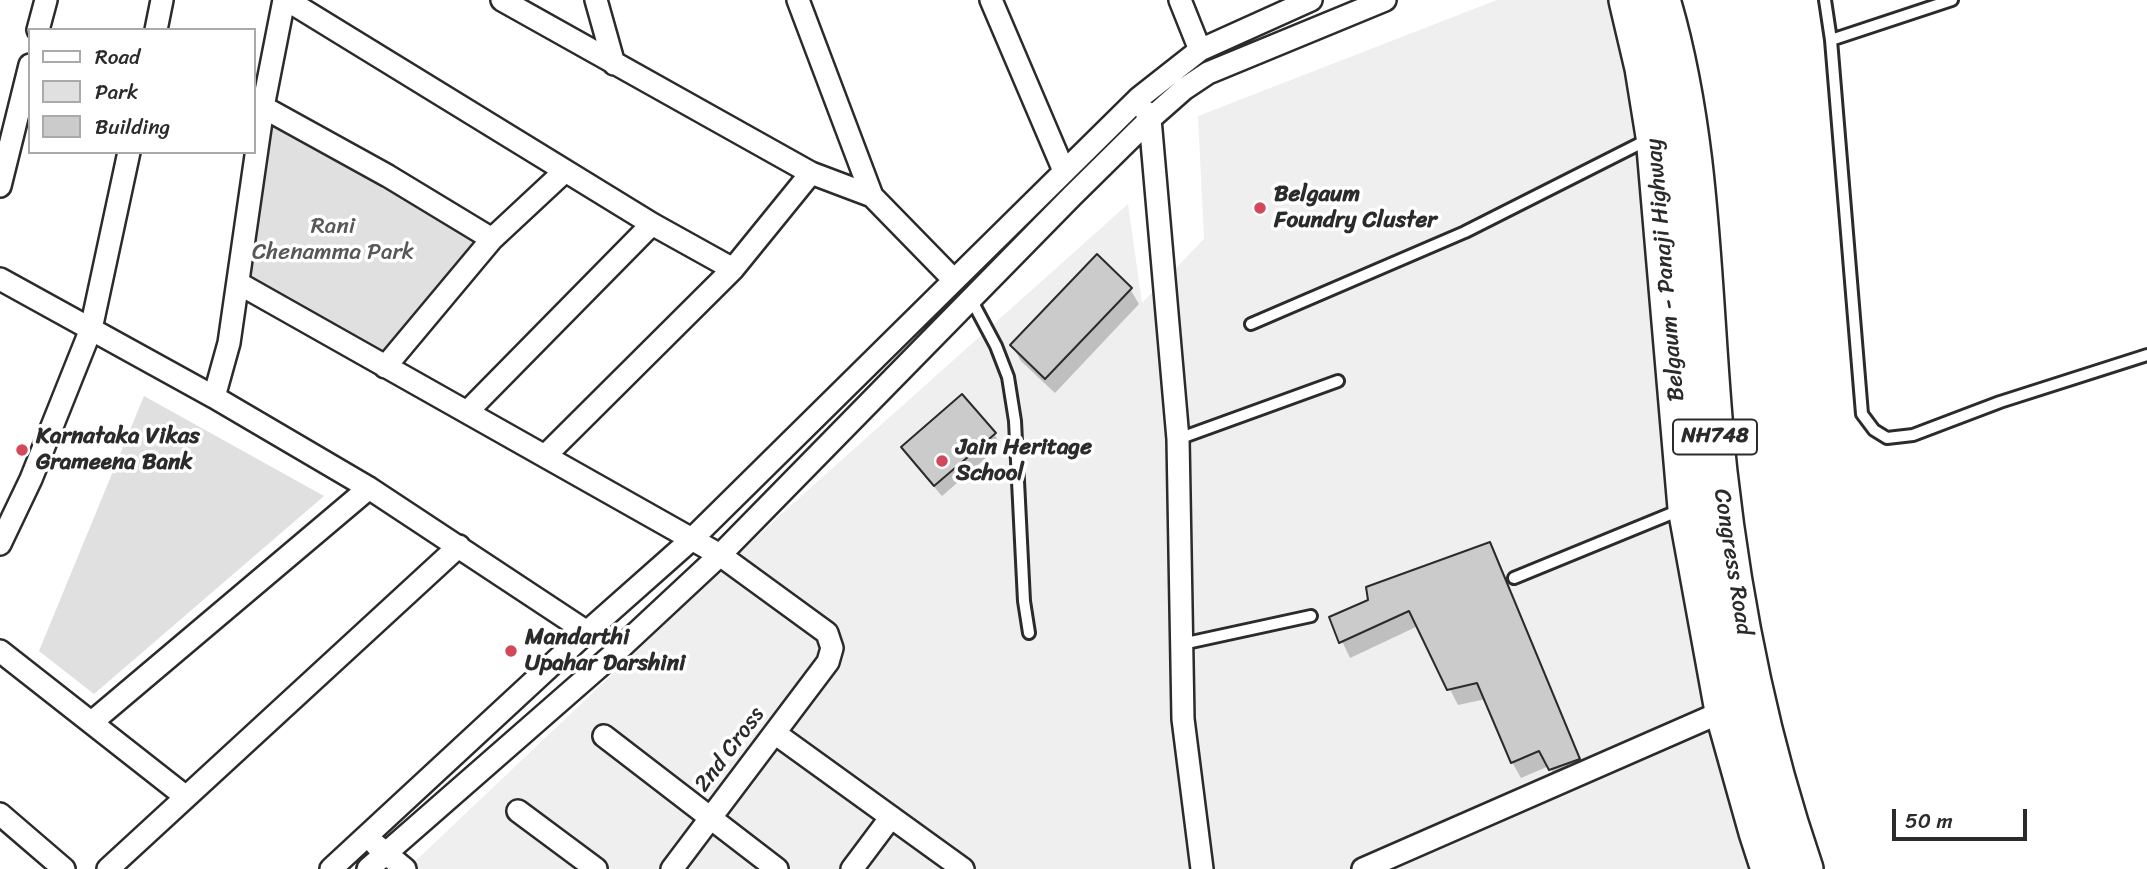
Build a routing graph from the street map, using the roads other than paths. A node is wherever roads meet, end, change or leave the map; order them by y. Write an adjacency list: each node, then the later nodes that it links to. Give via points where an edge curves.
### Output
1 (46, 0): 15 (street)
2 (162, 0): 16 (street)
3 (285, 0): 22 (street); 26 (street)
4 (502, 0): 19 (street)
5 (596, 0): 19 (street)
6 (798, 0): 30 (street)
7 (991, 0): 27 (street)
8 (1180, 0): 18 (street)
9 (1311, 0): 18 (street)
10 (1385, 0): 23 (street, via 1208,73)
11 (1628, 0): 24 (highway, Belgaum - Panaji Highway / NH748)
12 (1661, 0): 83 (highway, Congress Road / NH748, via 1687,114 1718,471 1736,602 1770,760)
13 (1825, 0): 17 (lane)
14 (1952, 0): 17 (lane)
15 (39, 28)
16 (156, 28)
17 (1831, 40): 40 (lane, via 1862,414 1874,430 1887,438 1913,435)
18 (1200, 50): 21 (street)
19 (614, 64): 28 (street)
20 (28, 73): 29 (street)
21 (1139, 98): 23 (street); 27 (street)
22 (263, 107): 32 (street); 36 (street)
23 (1150, 119): 37 (street); 45 (street)
24 (1655, 136): 38 (lane, via 1465,232); 48 (highway, Belgaum - Panaji Highway / NH748)
25 (130, 154): 39 (street)
26 (565, 171): 31 (street); 32 (street)
27 (1064, 171): 35 (street)
28 (811, 173): 30 (street); 33 (street)
29 (0, 186)
30 (872, 196): 35 (street)
31 (652, 224): 33 (street); 44 (street)
32 (492, 239): 41 (street)
33 (733, 269): 46 (street)
34 (0, 279): 39 (street)
35 (954, 280): 49 (street)
36 (238, 283): 41 (street); 43 (street, via 229,343)
37 (971, 299): 52 (street); 56 (lane, via 1008,377)
38 (1251, 324)
39 (91, 329): 43 (street); 50 (street)
40 (2147, 355)
41 (385, 367): 44 (street)
42 (1338, 381): 45 (lane)
43 (214, 397): 47 (street)
44 (467, 412): 46 (street)
45 (1178, 439): 57 (street)
46 (546, 455): 49 (street)
47 (369, 488): 51 (street); 60 (street)
48 (1687, 508): 53 (lane); 59 (highway, Belgaum - Panaji Highway / NH748)
49 (692, 539): 52 (street); 55 (street)
50 (0, 544)
51 (459, 546): 55 (street); 63 (street)
52 (720, 555): 61 (street, 2nd Cross, via 827,633 832,648 828,662); 69 (street)
53 (1514, 578)
54 (1311, 617): 57 (lane)
55 (587, 632): 68 (street)
56 (1029, 633)
57 (1182, 644): 80 (street, via 1183,719)
58 (0, 651): 60 (street)
59 (1724, 711): 81 (street); 82 (highway, Belgaum - Panaji Highway / NH748)
60 (92, 722): 63 (street)
61 (776, 734): 66 (street); 67 (street, 2nd Cross)
62 (604, 736): 67 (street)
63 (186, 797): 72 (street)
64 (518, 811): 76 (street)
65 (0, 814): 71 (street)
66 (891, 817): 70 (street); 79 (street)
67 (711, 819): 77 (street, 2nd Cross); 78 (street)
68 (367, 837): 69 (street); 73 (street)
69 (386, 853): 74 (street); 75 (street)
70 (854, 868)
71 (64, 869)
72 (108, 869)
73 (331, 869)
74 (368, 869)
75 (405, 869)
76 (596, 869)
77 (672, 869)
78 (777, 869)
79 (962, 869)
80 (1202, 869)
81 (1363, 869)
82 (1770, 869)
83 (1804, 869)

